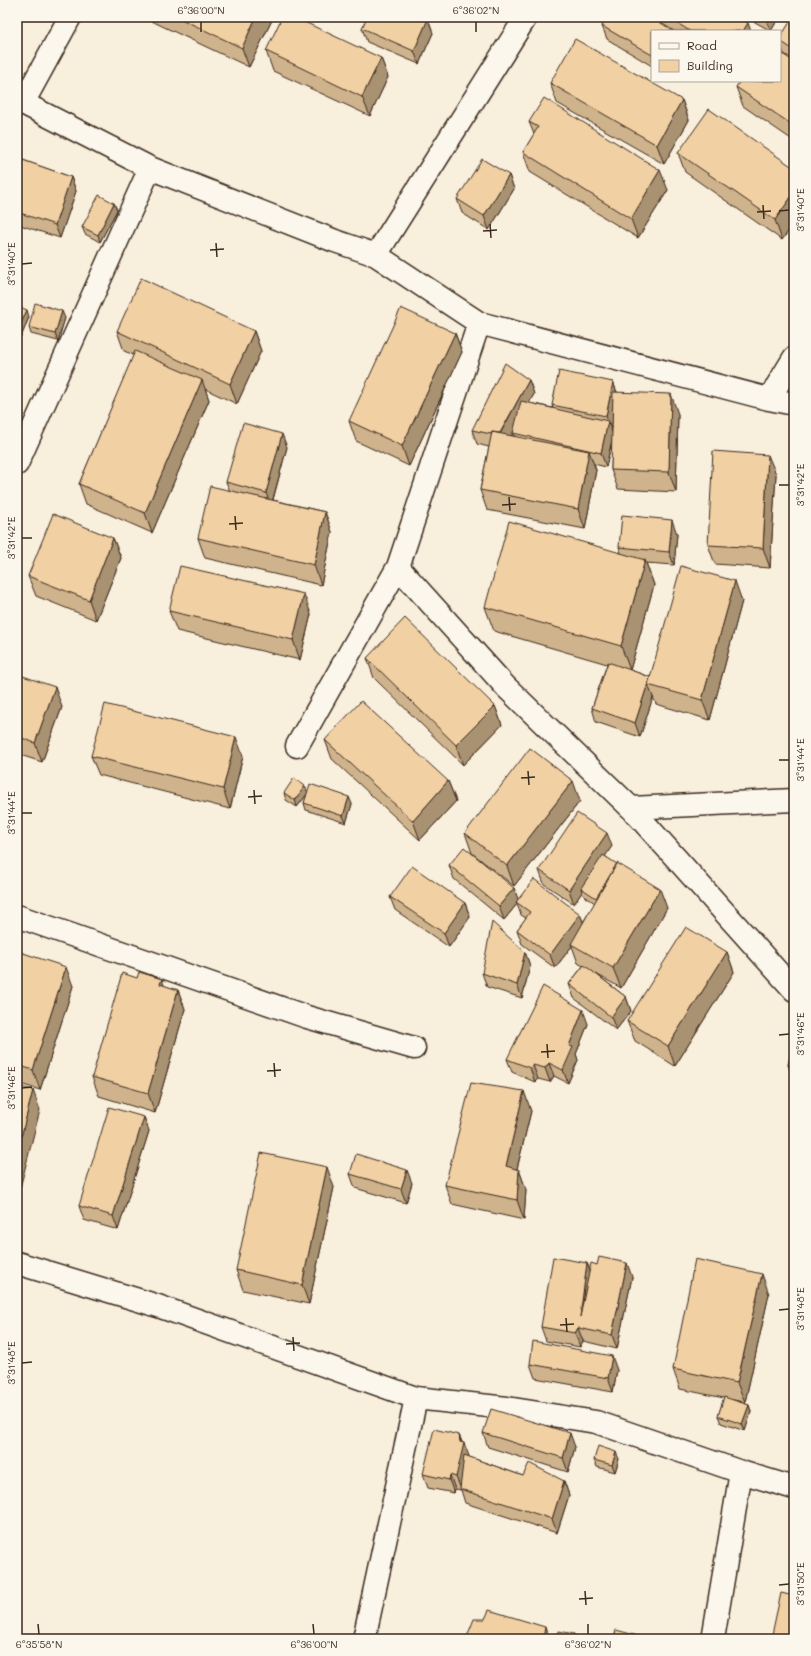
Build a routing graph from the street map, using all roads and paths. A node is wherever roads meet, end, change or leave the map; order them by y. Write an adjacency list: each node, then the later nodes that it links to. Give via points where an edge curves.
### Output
1 (70, 17): 3 (street)
2 (526, 17): 5 (street)
3 (20, 102): 4 (street)
4 (150, 168): 5 (street); 10 (street)
5 (376, 255): 6 (street)
6 (479, 323): 8 (street); 11 (street)
7 (794, 358): 8 (street)
8 (769, 399): 9 (street)
9 (794, 404)
10 (17, 464)
11 (398, 567): 12 (street); 14 (street, via 506,687)
12 (297, 746)
13 (794, 800): 14 (street)
14 (631, 808): 16 (street)
15 (17, 916): 17 (street, via 306,1018)
16 (794, 990)
17 (414, 1048)
18 (17, 1263): 19 (street, via 158,1306)
19 (416, 1398): 20 (street, via 507,1408 596,1422); 22 (street)
20 (741, 1472): 21 (street); 23 (street)
21 (794, 1488)
22 (364, 1639)
23 (712, 1639)

